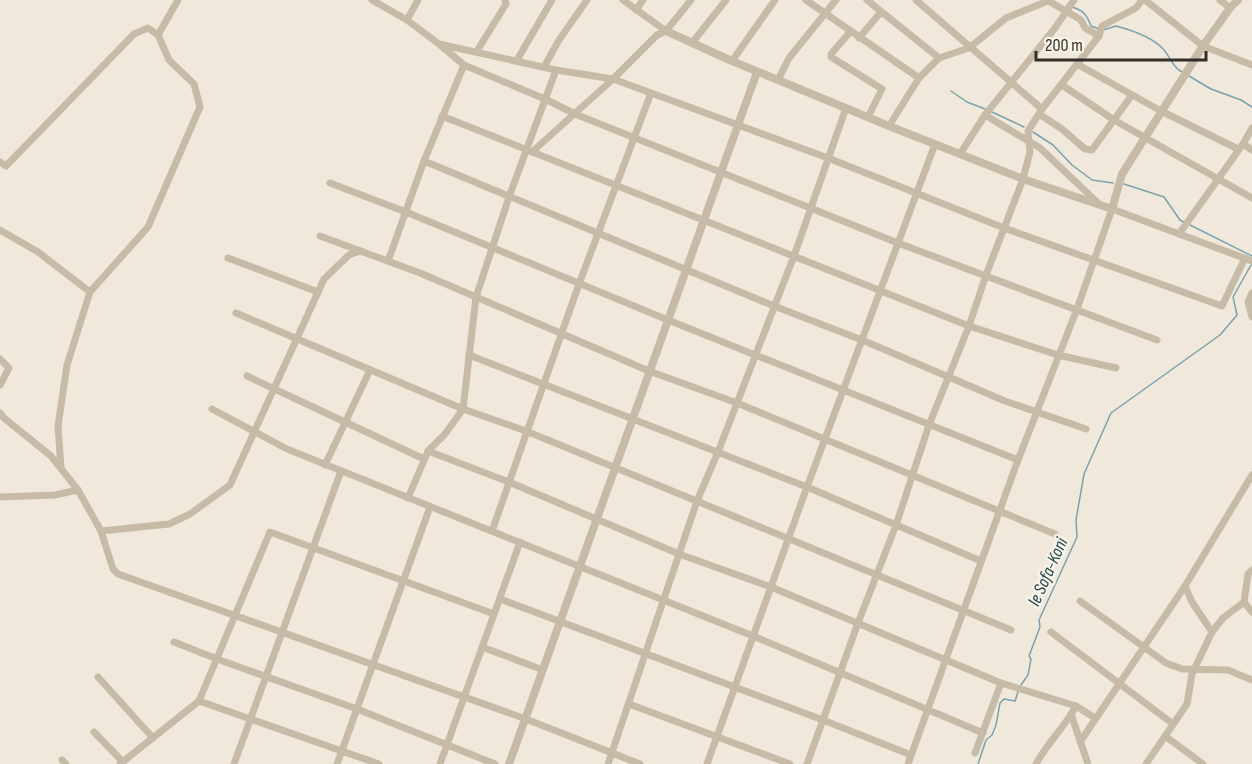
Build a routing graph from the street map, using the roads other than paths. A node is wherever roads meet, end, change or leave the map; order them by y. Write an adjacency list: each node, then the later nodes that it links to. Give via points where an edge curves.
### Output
1 (178, 0): 29 (street)
2 (372, 0): 25 (street)
3 (417, 0): 25 (street)
4 (506, 0): 35 (street)
5 (552, 0): 37 (street)
6 (587, 0): 42 (street)
7 (623, 0): 22 (street)
8 (643, 0): 22 (street)
9 (691, 0): 26 (street)
10 (726, 0): 31 (street)
11 (775, 0): 38 (street)
12 (806, 0): 24 (street)
13 (836, 0): 24 (street)
14 (867, 0): 23 (street)
15 (916, 0): 34 (street)
16 (1047, 0): 20 (street); 34 (street, via 1006,18)
17 (1144, 0): 28 (street); 33 (street)
18 (1220, 0): 21 (street)
19 (1238, 0): 21 (street)
20 (1070, 6): 28 (street, via 1085,28); 48 (street)
21 (1230, 8): 33 (street)
22 (636, 10): 26 (street)
23 (881, 12): 30 (street); 36 (street)
24 (825, 14): 27 (street); 47 (street, via 789,58)
25 (407, 20): 32 (street)
26 (666, 31): 31 (street); 46 (street, via 657,35)
27 (850, 32): 30 (street); 59 (street, via 831,57 882,88)
28 (1100, 32): 39 (street)
29 (158, 35): 74 (street, via 148,28 134,33 6,166); 104 (street, via 169,60 194,84 200,108 148,227)
30 (859, 38): 45 (street)
31 (692, 43): 38 (street)
32 (439, 44): 35 (street); 40 (street)
33 (1203, 46): 41 (street); 54 (street)
34 (969, 48): 36 (street); 48 (street)
35 (477, 51): 37 (street)
36 (939, 58): 45 (street)
37 (517, 60): 42 (street)
38 (732, 62): 44 (street)
39 (1077, 63): 49 (street); 51 (street)
40 (464, 65): 52 (street); 58 (street)
41 (1252, 65)
42 (544, 67): 43 (street)
43 (556, 70): 46 (street); 52 (street)
44 (757, 72): 47 (street); 61 (street)
45 (919, 78): 62 (street)
46 (613, 79): 50 (street); 57 (street)
47 (778, 80): 53 (street)
48 (1010, 83): 55 (street); 56 (street)
49 (1062, 85): 56 (street); 60 (street)
50 (651, 93): 61 (street); 64 (street)
51 (1132, 95): 54 (street); 60 (street)
52 (545, 99): 57 (street); 70 (street)
53 (846, 108): 59 (street); 72 (street)
54 (1161, 111): 65 (street); 68 (street)
55 (987, 112): 66 (street); 71 (street)
56 (1041, 112): 60 (street, via 1089,151); 66 (street, via 1028,131)
57 (574, 114): 64 (street); 70 (street)
58 (442, 116): 70 (street); 73 (street)
59 (868, 117): 62 (street)
60 (1114, 120): 65 (street)
61 (738, 125): 72 (street); 75 (street)
62 (889, 126): 67 (street)
63 (1252, 128): 68 (street)
64 (635, 137): 75 (street); 79 (street)
65 (1144, 138): 76 (street); 85 (street, via 1122,174)
66 (1028, 141): 77 (street, via 1030,152); 83 (street)
67 (935, 144): 71 (street); 80 (street)
68 (1240, 147): 69 (street); 76 (street)
69 (1252, 150)
70 (529, 151): 79 (street); 81 (street)
71 (960, 154): 77 (street)
72 (828, 158): 80 (street); 84 (street)
73 (424, 161): 81 (street); 86 (street)
74 (0, 162)
75 (721, 173): 84 (street); 87 (street)
76 (1219, 178): 82 (street); 91 (street)
77 (1023, 179): 83 (street); 88 (street)
78 (330, 183): 86 (street)
79 (617, 186): 87 (street); 90 (street)
80 (915, 194): 88 (street); 93 (street)
81 (508, 197): 90 (street); 94 (street)
82 (1252, 198)
83 (1099, 204): 85 (street)
84 (810, 209): 93 (street); 96 (street)
85 (1112, 209): 91 (street); 100 (street)
86 (406, 212): 94 (street); 99 (street)
87 (704, 221): 96 (street); 101 (street)
88 (1004, 228): 100 (street); 102 (street)
89 (0, 230): 104 (street, via 38,252)
90 (599, 233): 101 (street); 103 (street)
91 (1179, 234): 98 (street)
92 (320, 236): 95 (street)
93 (898, 243): 102 (street); 106 (street)
94 (493, 249): 103 (street); 108 (street)
95 (360, 250): 99 (street); 105 (street, via 330,272)
96 (794, 256): 106 (street); 109 (street)
97 (228, 258): 105 (street)
98 (1249, 259): 100 (street, via 1222,306)
99 (388, 261): 108 (street)
100 (1094, 261): 110 (street)
101 (686, 270): 109 (street); 113 (street)
102 (986, 275): 110 (street); 114 (street)
103 (579, 284): 113 (street); 115 (street)
104 (90, 292): 149 (street, via 66,365 58,426)
105 (318, 292): 116 (street)
106 (880, 292): 114 (street); 117 (street)
107 (1252, 293): 112 (street, via 1248,302)
108 (476, 297): 115 (street); 120 (street)
109 (774, 306): 117 (street); 119 (street)
110 (1077, 309): 118 (street); 121 (street)
111 (236, 313): 116 (street)
112 (1252, 316)
113 (668, 320): 119 (street); 125 (street)
114 (969, 326): 121 (street); 127 (street)
115 (561, 333): 125 (street); 128 (street)
116 (297, 339): 124 (street); 130 (street)
117 (862, 340): 127 (street); 131 (street)
118 (1157, 340)
119 (755, 354): 131 (street); 132 (street)
120 (469, 355): 128 (street); 134 (street)
121 (1058, 355): 123 (street); 136 (street)
122 (0, 359): 129 (street, via 9,368)
123 (1116, 368)
124 (370, 369): 134 (street); 138 (street)
125 (650, 371): 132 (street); 137 (street)
126 (247, 376): 130 (street)
127 (949, 377): 136 (street); 139 (street)
128 (543, 383): 137 (street); 141 (street)
129 (0, 386)
130 (274, 389): 138 (street); 142 (street)
131 (843, 390): 139 (street); 143 (street)
132 (737, 404): 143 (street); 145 (street)
133 (213, 409): 142 (street)
134 (463, 409): 141 (street); 144 (street)
135 (0, 413): 149 (street)
136 (1037, 413): 140 (street); 147 (street)
137 (633, 418): 145 (street); 150 (street)
138 (345, 422): 146 (street); 148 (street)
139 (929, 425): 147 (street); 152 (street)
140 (1086, 429)
141 (526, 431): 150 (street); 154 (street)
142 (255, 432): 148 (street); 164 (street, via 230,485 190,514 169,524)
143 (825, 439): 152 (street); 155 (street)
144 (428, 451): 146 (street); 154 (street)
145 (718, 452): 155 (street); 159 (street)
146 (424, 459): 158 (street)
147 (1018, 460): 161 (street)
148 (325, 465): 151 (street)
149 (61, 468): 156 (street)
150 (615, 468): 159 (street); 162 (street)
151 (340, 471): 158 (street); 169 (street)
152 (913, 475): 161 (street); 163 (street)
153 (1252, 475): 176 (street)
154 (508, 482): 162 (street); 165 (street)
155 (807, 487): 163 (street); 167 (street)
156 (78, 490): 157 (street); 164 (street)
157 (0, 497)
158 (408, 498): 160 (street)
159 (696, 501): 167 (street); 170 (street)
160 (430, 507): 165 (street); 175 (street)
161 (999, 511): 166 (street); 171 (street)
162 (597, 519): 170 (street); 172 (street)
163 (896, 525): 171 (street); 174 (street)
164 (101, 531): 185 (street, via 118,574)
165 (492, 531): 168 (street)
166 (1055, 534)
167 (790, 538): 174 (street); 177 (street)
168 (520, 542): 172 (street); 178 (street)
169 (314, 548): 175 (street); 185 (street, via 270,532); 191 (street)
170 (679, 554): 177 (street); 179 (street)
171 (981, 561): 182 (street)
172 (580, 565): 179 (street); 186 (street)
173 (1252, 570): 181 (street)
174 (878, 574): 182 (street); 187 (street)
175 (403, 581): 184 (street); 199 (street)
176 (1185, 586): 190 (street); 195 (street)
177 (771, 587): 187 (street); 192 (street)
178 (500, 598): 184 (street); 186 (street)
179 (663, 600): 192 (street); 196 (street)
180 (1080, 601): 195 (street)
181 (1244, 602): 183 (street); 190 (street)
182 (964, 610): 188 (street); 198 (street)
183 (1252, 612)
184 (494, 614): 194 (street)
185 (234, 616): 191 (street); 197 (street)
186 (561, 621): 196 (street); 200 (street)
187 (858, 623): 198 (street); 202 (street)
188 (1011, 630)
189 (1051, 632): 207 (street)
190 (1212, 632): 201 (street)
191 (283, 633): 199 (street); 204 (street)
192 (753, 636): 202 (street); 208 (street)
193 (174, 642): 197 (street)
194 (482, 647): 200 (street); 209 (street)
195 (1144, 647): 201 (street, via 1166,663); 207 (street)
196 (645, 653): 208 (street); 211 (street)
197 (217, 659): 204 (street); 210 (street)
198 (946, 661): 206 (street); 214 (street)
199 (372, 666): 209 (street); 213 (street)
200 (543, 669): 218 (street)
201 (1195, 669): 205 (street, via 1228,670); 220 (street, via 1187,704)
202 (840, 672): 214 (street); 219 (street)
203 (98, 677): 225 (street)
204 (267, 677): 213 (street); 217 (street)
205 (1252, 680)
206 (1001, 683): 212 (street); 222 (street)
207 (1119, 683): 216 (street); 220 (street)
208 (735, 687): 219 (street); 223 (street)
209 (464, 697): 218 (street); 227 (street)
210 (199, 701): 217 (street); 225 (street)
211 (629, 705): 223 (street); 229 (street)
212 (1076, 706): 215 (street); 216 (street)
213 (357, 709): 227 (street); 228 (street)
214 (927, 709): 222 (street); 231 (street)
215 (1071, 714): 226 (street); 245 (street)
216 (1095, 718): 226 (street)
217 (251, 719): 228 (street); 233 (street)
218 (526, 719): 229 (street); 238 (street)
219 (823, 720): 231 (street); 243 (street)
220 (1173, 724): 224 (street)
221 (94, 732): 232 (street)
222 (983, 733): 230 (street)
223 (716, 736): 241 (street); 242 (street)
224 (1165, 736): 247 (street); 248 (street)
225 (153, 738): 232 (street)
226 (1080, 742): 246 (street)
227 (447, 745): 236 (street); 237 (street)
228 (342, 751): 234 (street); 235 (street)
229 (612, 753): 239 (street); 240 (street)
230 (975, 753)
231 (911, 755): 244 (street)
232 (122, 763)
233 (234, 764)
234 (337, 764)
235 (380, 764)
236 (440, 764)
237 (495, 764)
238 (509, 764)
239 (608, 764)
240 (640, 764)
241 (707, 764)
242 (790, 764)
243 (807, 764)
244 (908, 764)
245 (1036, 764)
246 (1088, 764)
247 (1146, 764)
248 (1203, 764)

